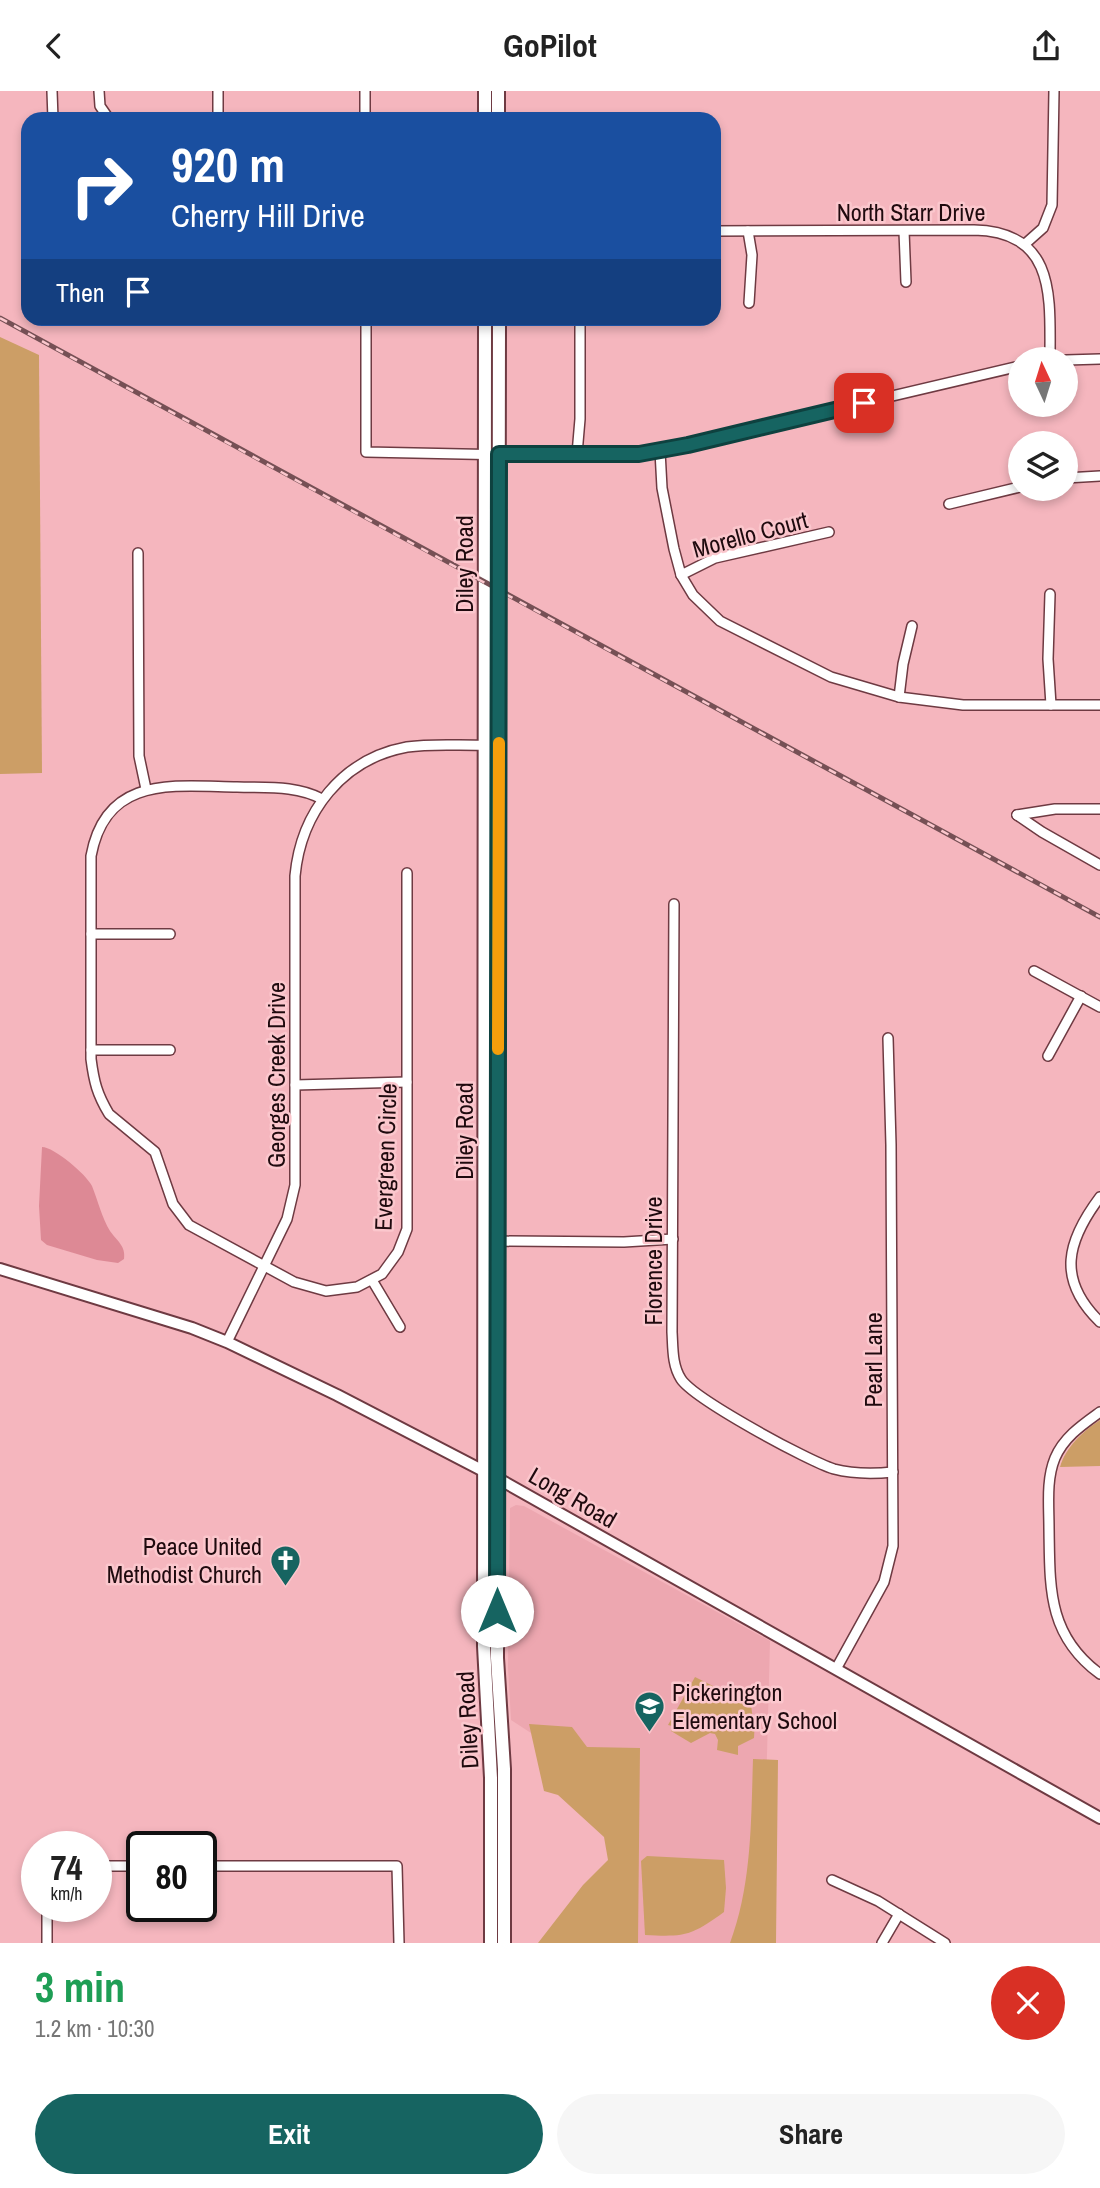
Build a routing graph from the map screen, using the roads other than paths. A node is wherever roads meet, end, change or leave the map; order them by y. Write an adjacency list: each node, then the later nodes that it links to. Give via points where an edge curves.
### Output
1 (52, 91): 8 (street)
2 (99, 91): 9 (street)
3 (218, 91): 10 (street)
4 (365, 91): 11 (street)
5 (485, 91): 12 (highway)
6 (498, 91): 13 (highway)
7 (1054, 91): 17 (street, via 1052,205 1042,228)
8 (52, 112)
9 (104, 112)
10 (218, 112)
11 (365, 112)
12 (485, 112)
13 (498, 112)
14 (721, 231): 15 (street, North Starr Drive)
15 (748, 231): 16 (street, North Starr Drive); 19 (street, via 752,255)
16 (904, 231): 17 (street, North Starr Drive, via 986,230); 18 (street)
17 (1025, 244): 24 (street, via 1036,257 1046,283)
18 (906, 282)
19 (749, 303)
20 (366, 326): 29 (street, via 366,451)
21 (485, 326): 29 (highway, Diley Road)
22 (499, 326): 29 (highway, Diley Road)
23 (580, 326): 30 (street)
24 (1051, 347)
25 (1100, 359): 26 (street)
26 (1078, 360)
27 (1008, 369): 28 (street)
28 (660, 451): 30 (street); 37 (street, via 662,488)
29 (492, 454): 30 (street); 43 (highway, Diley Road)
30 (577, 454)
31 (1100, 476): 32 (street)
32 (1078, 477)
33 (1008, 490): 34 (street)
34 (949, 503)
35 (829, 533): 37 (street, Morello Court, via 715,558)
36 (138, 553): 44 (street, via 139,756)
37 (681, 575): 40 (street, via 693,596 720,621 831,677)
38 (1050, 594): 41 (street)
39 (912, 626): 40 (street)
40 (899, 697): 41 (street, via 963,705)
41 (1051, 705): 42 (street)
42 (1100, 705)
43 (492, 745): 45 (street, via 409,747 379,755 343,777); 63 (highway, Diley Road)
44 (146, 789): 45 (street, via 282,788); 50 (street, via 112,809 94,842)
45 (322, 799): 60 (street, Georges Creek Drive, via 305,828 296,868)
46 (1100, 809): 47 (street, via 1017,815)
47 (1100, 865)
48 (407, 873): 59 (street, Evergreen Circle)
49 (674, 904): 62 (street, Florence Drive)
50 (91, 934): 51 (street); 56 (street)
51 (170, 934)
52 (1034, 971): 53 (street)
53 (1081, 996): 54 (street); 58 (street)
54 (1100, 1007)
55 (888, 1038): 72 (street, Pearl Lane)
56 (90, 1050): 57 (street); 64 (street, via 95,1090 104,1106 155,1152 173,1204 189,1225)
57 (170, 1050)
58 (1048, 1056)
59 (407, 1082): 60 (street); 66 (street, Evergreen Circle, via 407,1229 398,1252)
60 (295, 1085): 64 (street, Georges Creek Drive, via 295,1185 287,1219)
61 (1100, 1197): 67 (street, via 1076,1234 1071,1259 1078,1295)
62 (673, 1239): 63 (street); 72 (street, Florence Drive, via 674,1357 676,1369 690,1389 820,1464 856,1473)
63 (491, 1241): 71 (highway, Diley Road); 73 (highway, Diley Road)
64 (265, 1266): 66 (street, via 294,1282 326,1291); 69 (street, Georges Creek Drive)
65 (0, 1269): 69 (main road, Long Road, via 156,1315)
66 (372, 1280): 68 (street)
67 (1100, 1322)
68 (400, 1327)
69 (227, 1342): 71 (main road, Long Road)
70 (1100, 1412): 75 (street, via 1062,1446 1052,1468 1049,1492 1052,1602 1068,1641)
71 (484, 1471): 73 (main road, Long Road); 83 (highway, Diley Road)
72 (893, 1472): 74 (street, Pearl Lane, via 893,1546 888,1570 876,1601)
73 (497, 1478): 74 (main road, Long Road); 84 (highway, Diley Road)
74 (836, 1669): 76 (main road, Long Road)
75 (1100, 1674)
76 (1100, 1818)
77 (217, 1866): 82 (street, via 397,1866)
78 (832, 1880): 79 (street)
79 (898, 1914): 85 (street); 86 (street)
80 (47, 1922): 81 (street)
81 (47, 1943)
82 (399, 1943)
83 (491, 1943)
84 (504, 1943)
85 (882, 1943)
86 (945, 1943)

